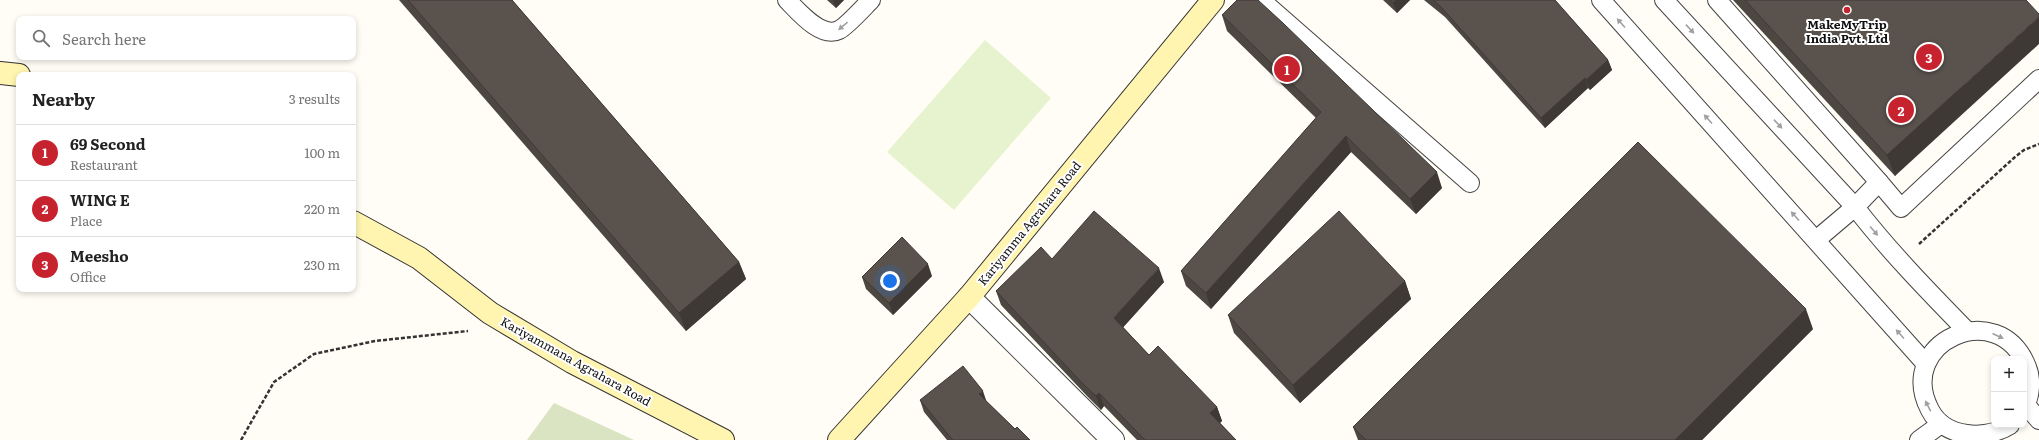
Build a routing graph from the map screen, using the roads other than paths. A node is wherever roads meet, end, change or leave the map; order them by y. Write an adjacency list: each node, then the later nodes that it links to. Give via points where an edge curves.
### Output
1 (787, 0): 2 (lane, one-way to 1, via 839,30 828,32 815,25)
2 (872, 0)
3 (1213, 0): 16 (street, Kariyamma Agrahara Road)
4 (1261, 0): 12 (lane)
5 (1601, 0): 15 (lane, one-way to 5)
6 (1664, 0): 13 (lane, one-way to 13)
7 (1717, 0): 11 (lane)
8 (0, 73): 9 (street)
9 (16, 75)
10 (2039, 79): 11 (lane, via 1901,208)
11 (1879, 182): 13 (lane)
12 (1470, 183)
13 (1855, 207): 15 (lane); 17 (lane, one-way to 17, via 1874,232)
14 (356, 224): 24 (street, Kariyammana Agrahara Road, via 419,258 490,313 572,362)
15 (1816, 240): 18 (lane, one-way to 15)
16 (969, 297): 25 (street, Kariyamma Agrahara Road); 26 (street)
17 (1967, 331): 18 (lane, via 1950,337 1936,348); 19 (lane, one-way to 19, via 1983,330 1999,335 2013,344 2023,357 2030,378)
18 (1926, 364): 22 (lane, one-way to 18, via 1933,417 1925,400 1922,382)
19 (2027, 399)
20 (2027, 408): 21 (lane)
21 (2039, 420)
22 (1941, 424): 23 (lane, via 1959,435 1971,437); 27 (lane)
23 (2003, 433)
24 (723, 440)
25 (839, 440)
26 (1113, 440)
27 (1919, 440)

